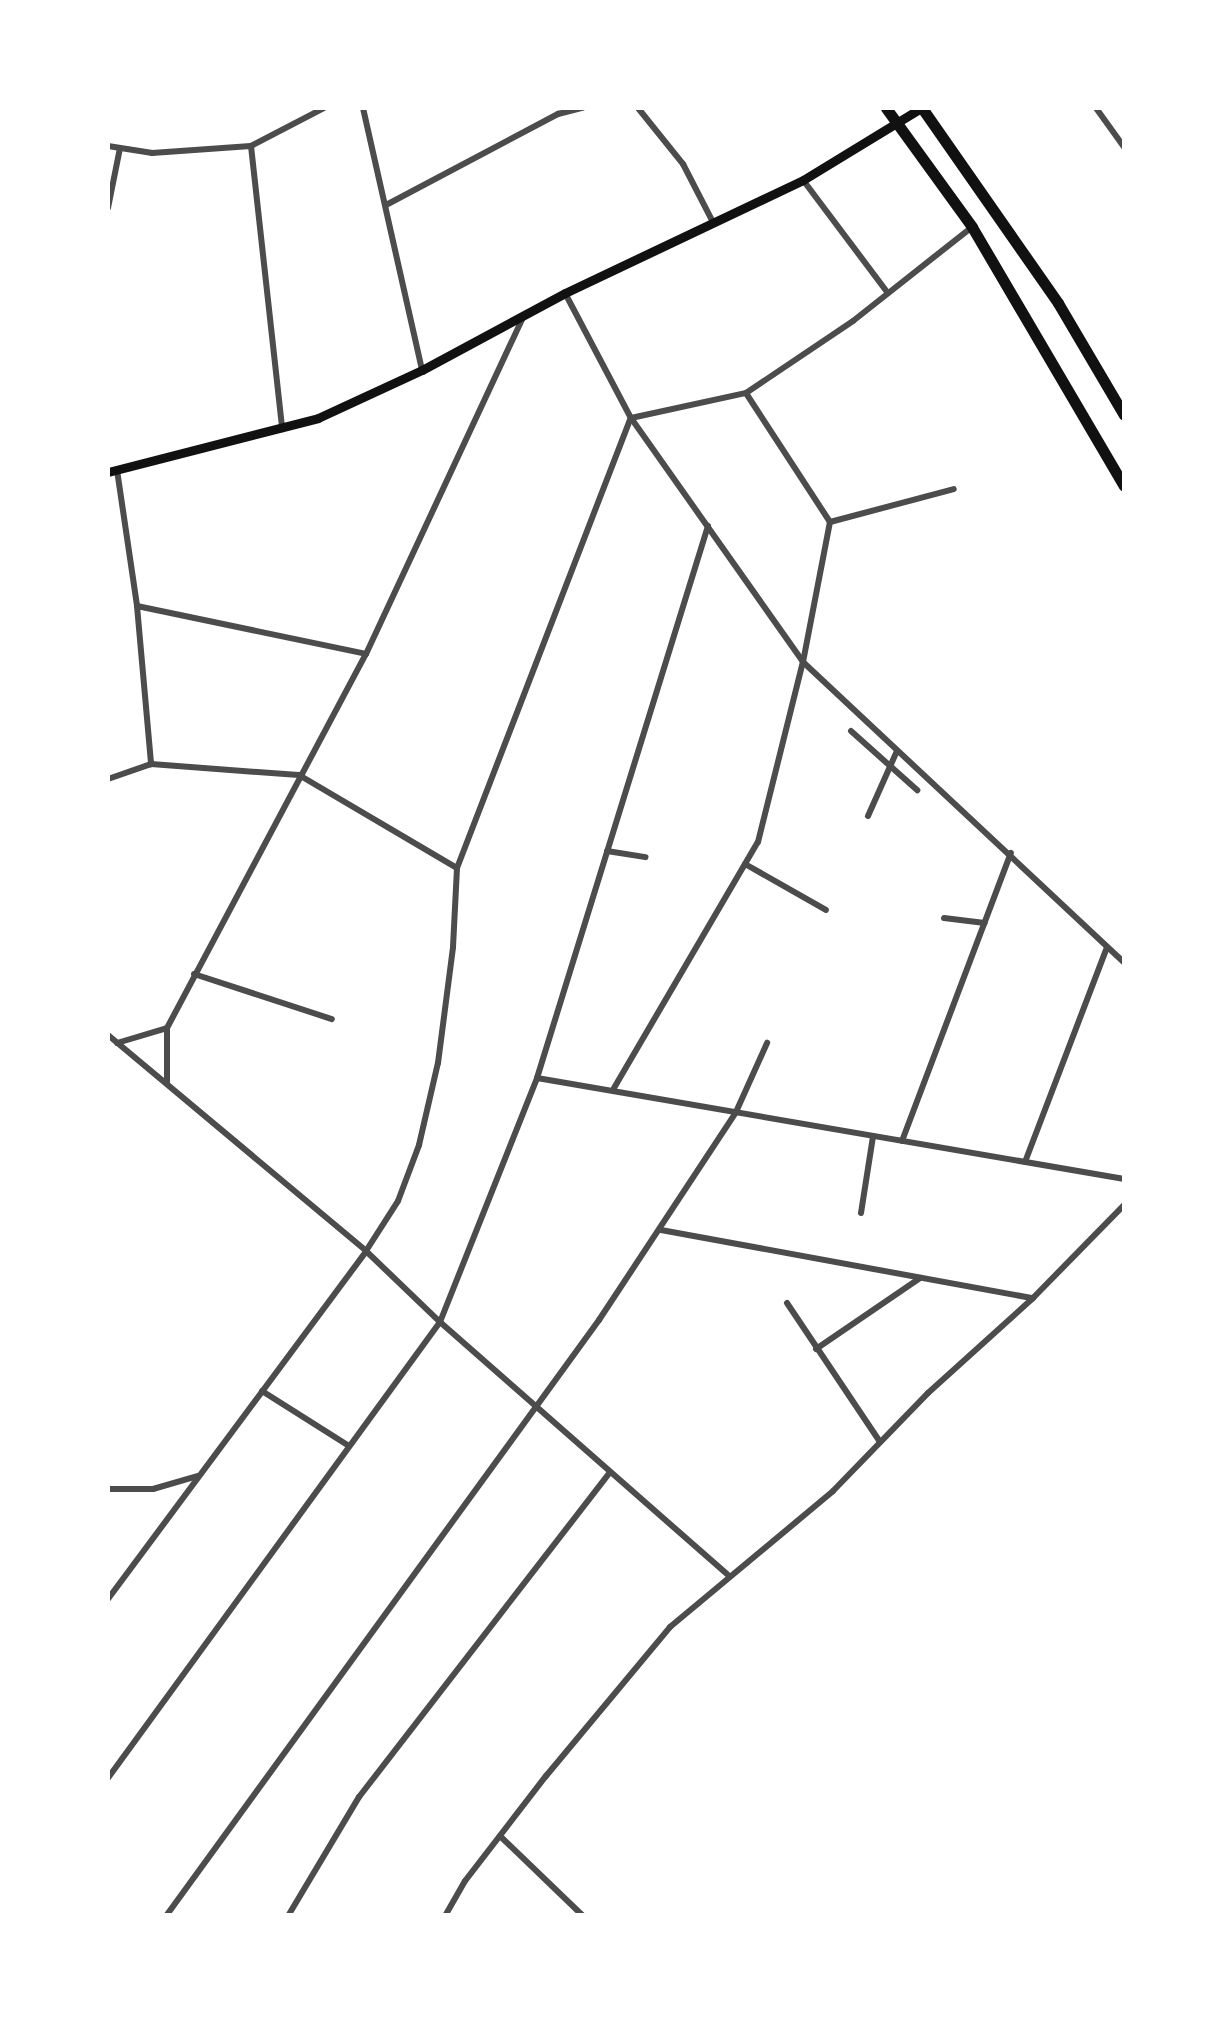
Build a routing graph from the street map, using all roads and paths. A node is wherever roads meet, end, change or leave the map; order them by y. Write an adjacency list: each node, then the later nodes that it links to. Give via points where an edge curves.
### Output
1 (324, 108): 10 (street)
2 (363, 108): 14 (street)
3 (582, 108): 14 (street, via 558,114)
4 (638, 108): 16 (street, via 683,164)
5 (886, 108): 8 (highway)
6 (922, 108): 8 (main road); 23 (highway, via 1050,290)
7 (1096, 108): 11 (street)
8 (897, 121): 13 (main road); 17 (highway)
9 (108, 146): 12 (street)
10 (251, 146): 12 (street, via 152,153); 25 (street)
11 (1124, 147)
12 (120, 148): 15 (street)
13 (802, 180): 16 (main road); 19 (street)
14 (386, 205): 21 (street)
15 (108, 208)
16 (713, 222): 18 (main road)
17 (972, 226): 19 (street); 27 (highway)
18 (565, 292): 20 (main road); 24 (street)
19 (887, 292): 22 (street)
20 (524, 313): 21 (main road); 32 (street)
21 (422, 370): 25 (main road)
22 (746, 393): 24 (street); 29 (street)
23 (1124, 415)
24 (631, 418): 30 (street); 46 (street)
25 (282, 429): 26 (main road)
26 (112, 470): 31 (street)
27 (1124, 486)
28 (954, 489): 29 (street)
29 (830, 522): 33 (street)
30 (708, 526): 33 (street); 42 (street)
31 (137, 606): 32 (street); 36 (street)
32 (366, 654): 38 (street)
33 (802, 662): 35 (street); 45 (street, via 758,842)
34 (851, 731): 37 (street)
35 (897, 752): 37 (street); 43 (street)
36 (151, 764): 38 (street); 39 (street)
37 (890, 766): 40 (street); 41 (street)
38 (299, 776): 46 (street); 52 (street)
39 (108, 779)
40 (917, 790)
41 (868, 816)
42 (607, 851): 44 (street); 58 (street)
43 (1011, 853): 49 (street); 50 (street)
44 (646, 856)
45 (745, 864): 47 (street); 60 (street)
46 (457, 868): 69 (street, via 438,1063 419,1145 398,1201)
47 (826, 910)
48 (944, 918): 49 (street)
49 (985, 923): 63 (street)
50 (1108, 947): 51 (street); 64 (street)
51 (1124, 962)
52 (194, 974): 53 (street); 54 (street)
53 (332, 1019)
54 (166, 1028): 56 (street); 59 (street)
55 (108, 1036): 56 (street)
56 (117, 1042): 59 (street)
57 (766, 1044): 61 (street)
58 (537, 1078): 60 (street); 73 (street)
59 (167, 1084): 69 (street)
60 (614, 1088): 61 (street)
61 (736, 1112): 62 (street); 68 (street)
62 (873, 1136): 63 (street); 67 (street)
63 (902, 1141): 64 (street)
64 (1024, 1162): 65 (street)
65 (1124, 1180)
66 (1124, 1206): 71 (street)
67 (861, 1213)
68 (661, 1230): 70 (street); 76 (street)
69 (366, 1251): 73 (street); 75 (street)
70 (921, 1278): 71 (street); 74 (street)
71 (1033, 1298): 77 (street)
72 (786, 1304): 74 (street)
73 (440, 1322): 76 (street); 78 (street)
74 (816, 1349): 77 (street)
75 (262, 1391): 78 (street); 80 (street)
76 (536, 1408): 79 (street); 86 (street)
77 (880, 1442): 82 (street, via 833,1492)
78 (350, 1446): 84 (street)
79 (609, 1473): 82 (street); 87 (street, via 359,1796)
80 (200, 1475): 81 (street, via 153,1489); 83 (street)
81 (108, 1489)
82 (727, 1574): 85 (street, via 670,1626)
83 (108, 1599)
84 (108, 1778)
85 (500, 1836): 88 (street); 89 (street)
86 (166, 1916)
87 (288, 1916)
88 (446, 1916)
89 (582, 1916)

